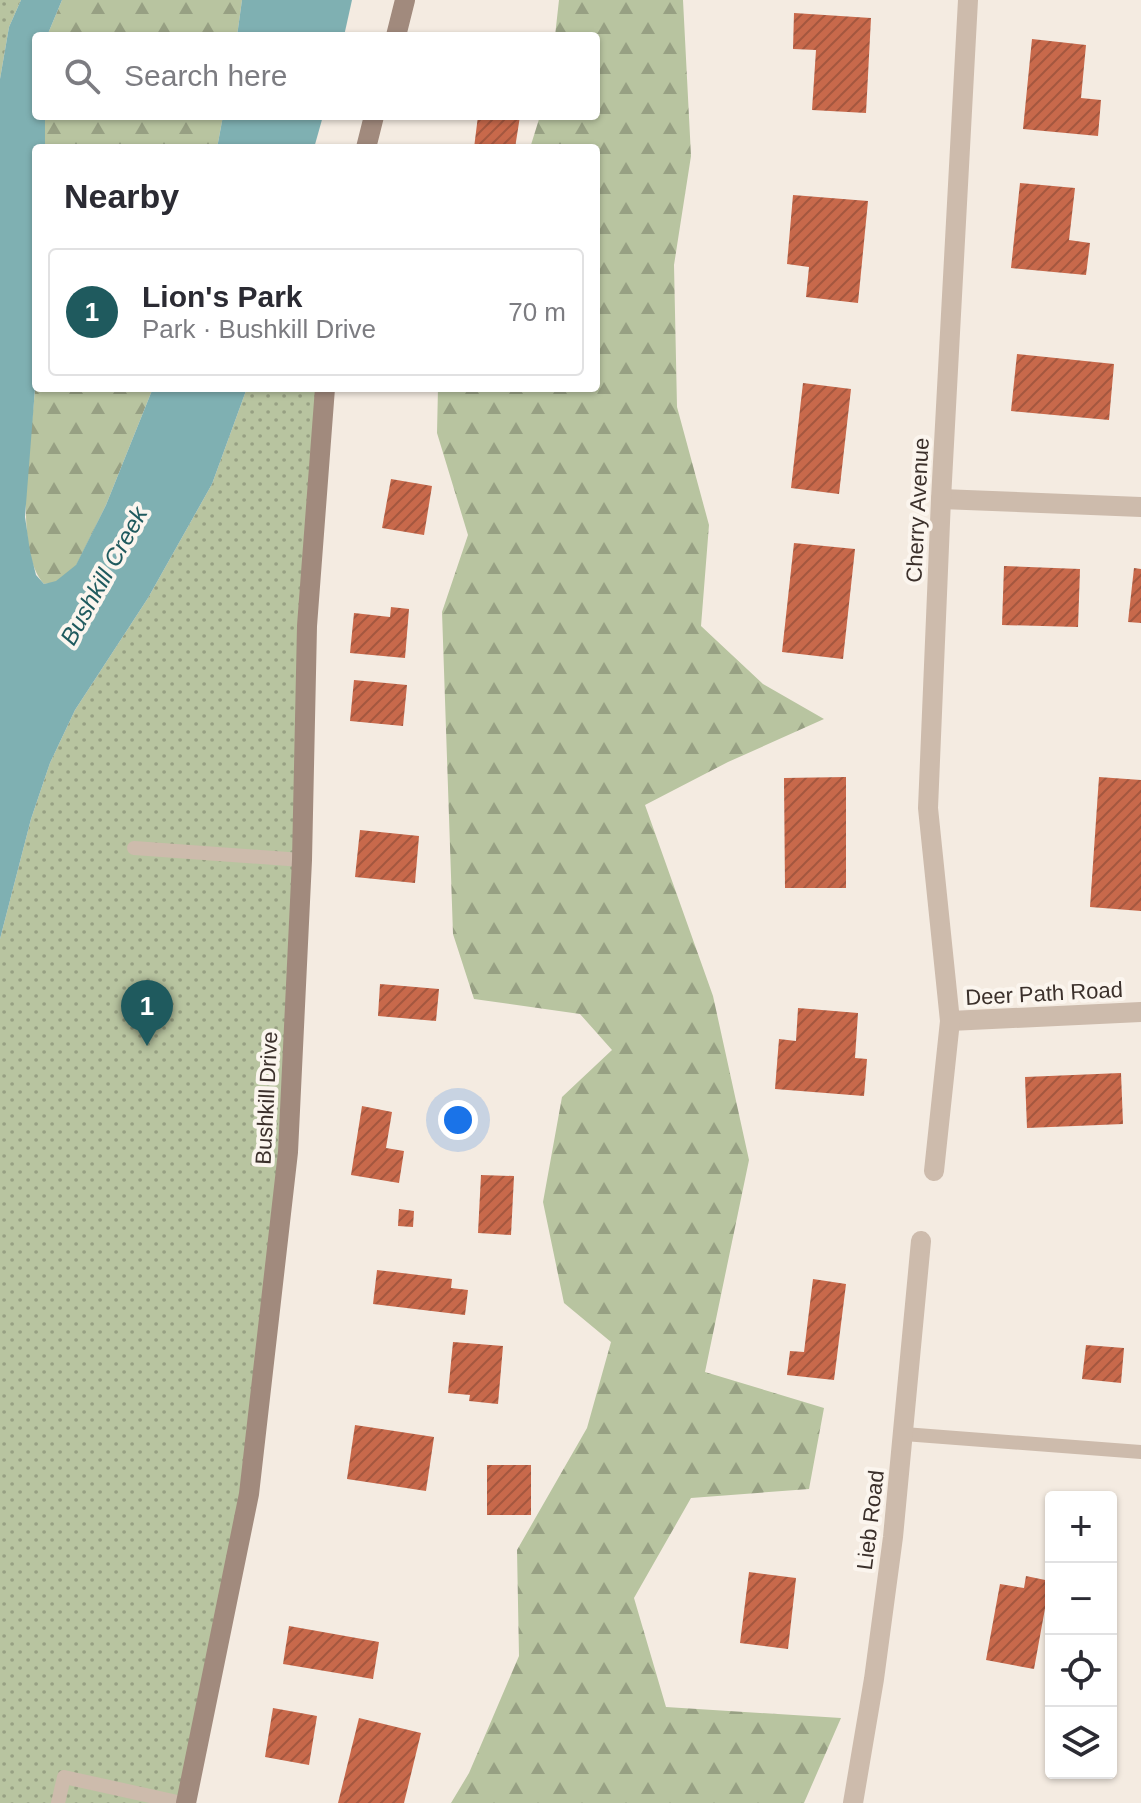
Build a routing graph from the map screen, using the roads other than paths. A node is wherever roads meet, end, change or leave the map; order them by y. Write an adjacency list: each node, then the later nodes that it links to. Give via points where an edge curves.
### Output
1 (405, 0): 3 (main road)
2 (968, 0): 7 (street, Cherry Avenue)
3 (397, 32)
4 (373, 120): 5 (main road)
5 (367, 144)
6 (325, 392): 10 (main road, Bushkill Drive, via 307,626)
7 (941, 499): 8 (street); 12 (street, Cherry Avenue, via 928,808)
8 (1141, 507)
9 (134, 848): 10 (lane)
10 (302, 860): 18 (main road, Bushkill Drive, via 288,1152 249,1494)
11 (1141, 1012): 12 (street, Deer Path Road)
12 (950, 1021): 13 (street)
13 (934, 1171)
14 (921, 1241): 15 (street, Lieb Road)
15 (904, 1434): 16 (lane); 19 (street, Lieb Road)
16 (1141, 1452)
17 (58, 1803): 18 (lane, via 64,1777)
18 (184, 1803)
19 (853, 1803)

